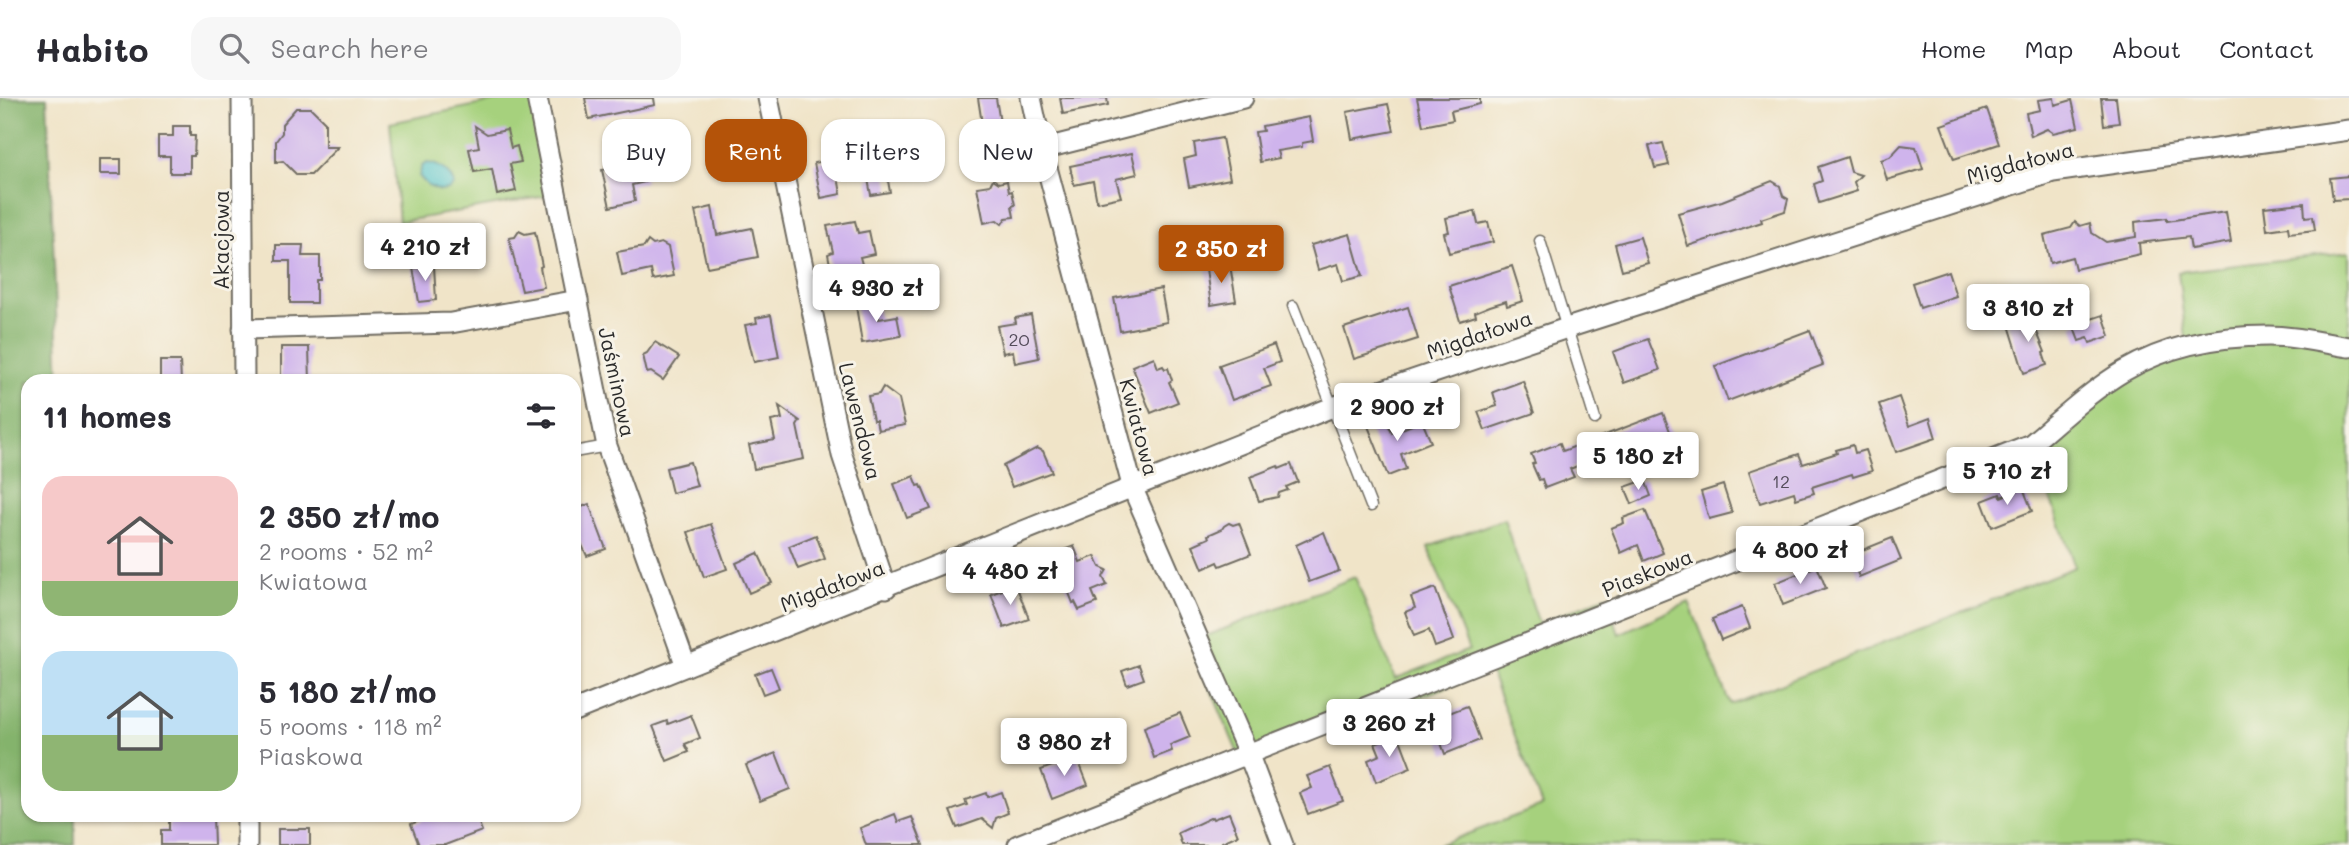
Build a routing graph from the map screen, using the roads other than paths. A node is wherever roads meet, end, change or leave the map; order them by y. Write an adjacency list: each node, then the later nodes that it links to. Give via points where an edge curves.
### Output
1 (242, 98): 14 (street, Akacjowa)
2 (537, 98): 11 (street, Jaśminowa)
3 (768, 98): 23 (street, Lawendowa, via 842,455)
4 (1031, 98): 6 (street, Kwiatowa)
5 (1242, 98): 8 (street)
6 (1036, 119)
7 (2349, 130): 13 (street, Migdałowa, via 2053,172)
8 (1058, 145)
9 (1051, 182): 21 (street, Kwiatowa)
10 (1540, 241): 13 (lane)
11 (578, 300): 14 (street, via 451,323); 19 (street, Jaśminowa)
12 (1293, 306): 17 (lane)
13 (1567, 328): 17 (street, Migdałowa); 18 (lane)
14 (243, 330): 16 (street, Akacjowa)
15 (2349, 346): 26 (street, Piaskowa, via 2271,336 2213,339 2151,358 2084,399 2031,444)
16 (244, 374)
17 (1332, 407): 21 (street, Migdałowa); 22 (lane)
18 (1595, 419)
19 (607, 446): 20 (lane); 24 (street, Jaśminowa)
20 (581, 451)
21 (1133, 489): 23 (street, Migdałowa); 26 (street, Kwiatowa)
22 (1371, 506)
23 (886, 588): 24 (street, Migdałowa)
24 (686, 666): 25 (street, Migdałowa)
25 (581, 708)
26 (1248, 753): 29 (street, Piaskowa); 30 (street)
27 (247, 822): 28 (street)
28 (247, 845)
29 (1018, 845)
30 (1283, 845)

